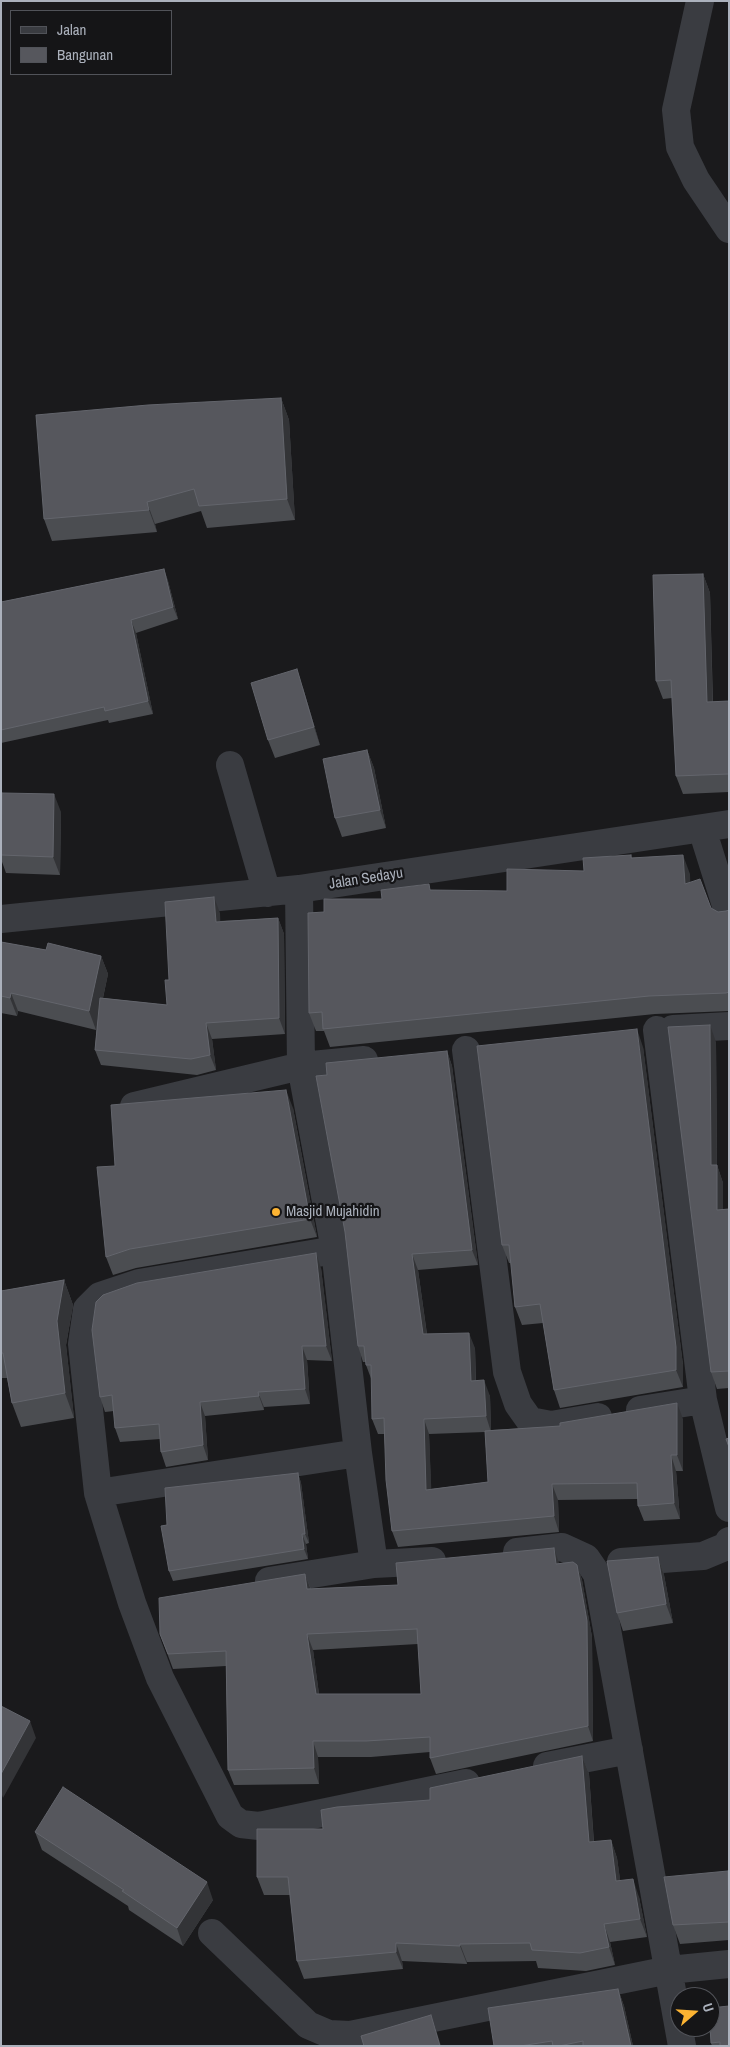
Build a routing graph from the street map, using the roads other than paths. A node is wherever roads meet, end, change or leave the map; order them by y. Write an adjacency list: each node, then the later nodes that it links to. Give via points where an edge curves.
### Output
1 (700, 1): 2 (street, via 676,110 680,147 696,180)
2 (729, 229)
3 (230, 765): 7 (street)
4 (729, 824): 5 (street, Jalan Sedayu)
5 (702, 828): 6 (street, Jalan Sedayu); 8 (street)
6 (299, 889): 7 (street, Jalan Sedayu); 17 (street)
7 (267, 893): 9 (street, Jalan Sedayu)
8 (729, 915)
9 (1, 919)
10 (729, 1026): 11 (street)
11 (657, 1030): 12 (street); 20 (street)
12 (628, 1033)
13 (495, 1047): 14 (street)
14 (466, 1050): 15 (street); 20 (street, via 507,1372 518,1404 530,1421 551,1425)
15 (437, 1053)
16 (388, 1057): 17 (street)
17 (301, 1066): 18 (street); 19 (street)
18 (134, 1106)
19 (335, 1250): 21 (street); 22 (street, via 139,1283 100,1296 87,1309 82,1344)
20 (703, 1400): 23 (street)
21 (358, 1453): 22 (street); 27 (street)
22 (98, 1493): 31 (street)
23 (729, 1508)
24 (729, 1541): 28 (street, via 727,1546 703,1556)
25 (496, 1554): 28 (street, via 562,1547 579,1552)
26 (458, 1558): 27 (street)
27 (374, 1564): 29 (street)
28 (592, 1565): 32 (street, via 599,1585)
29 (248, 1584)
30 (161, 1599): 31 (street)
31 (132, 1604): 34 (street, via 160,1678 230,1816 241,1824 259,1826)
32 (629, 1750): 33 (street); 37 (street)
33 (522, 1772)
34 (492, 1778)
35 (212, 1933): 37 (street, via 308,2025 329,2034 350,2035)
36 (729, 1964): 37 (street)
37 (669, 1970): 38 (street)
38 (682, 2046)

